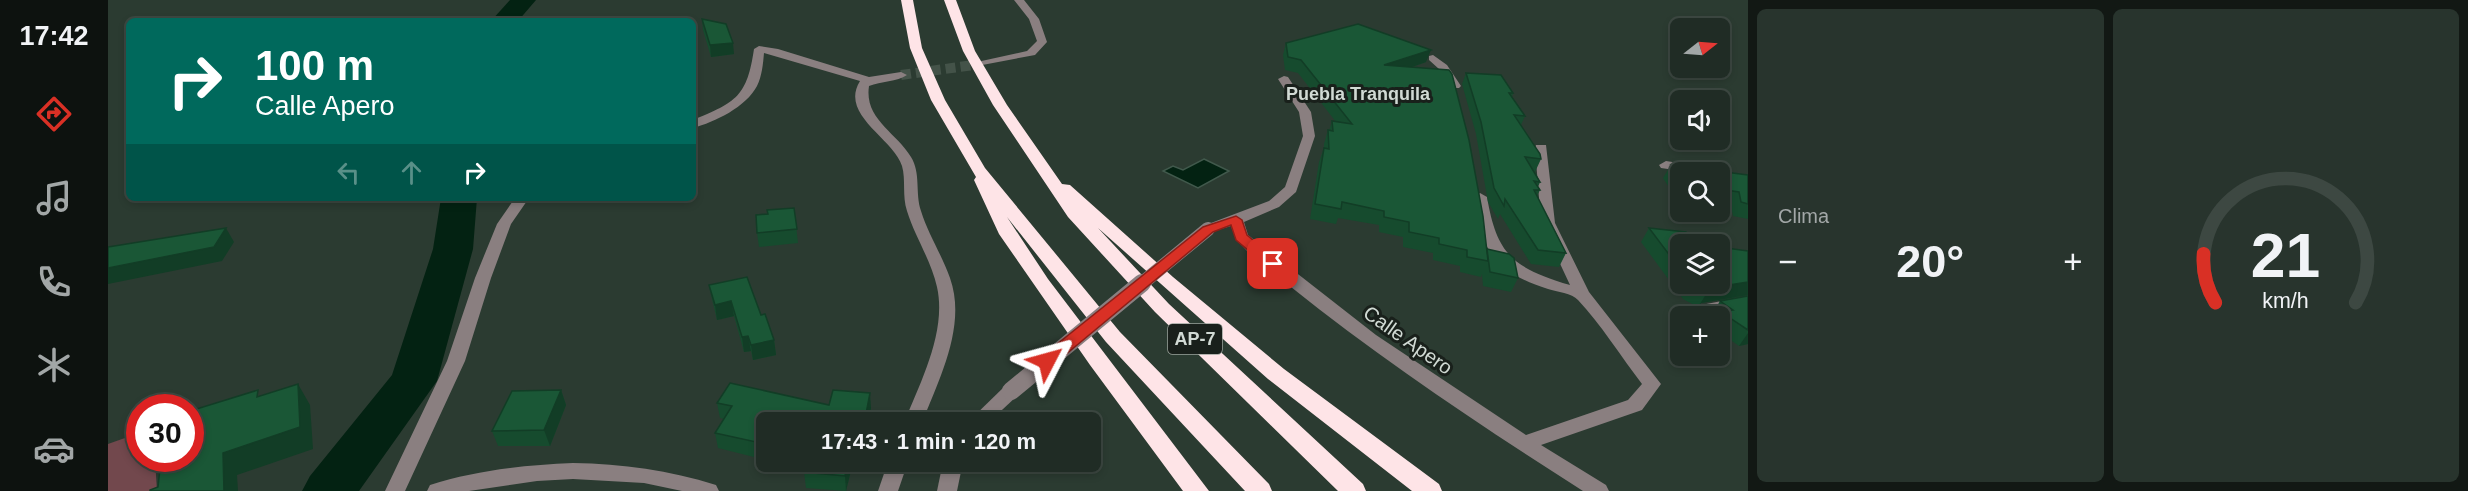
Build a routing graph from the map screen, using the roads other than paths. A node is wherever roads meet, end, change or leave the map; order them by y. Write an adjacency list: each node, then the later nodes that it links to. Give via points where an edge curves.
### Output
1 (907, 0): 14 (highway, AP-7, via 916,48 938,100)
2 (950, 0): 15 (highway, AP-7, via 974,60)
3 (1019, 0): 5 (street, via 1034,19 1042,42 1031,53)
4 (1433, 58): 9 (street, via 1443,67)
5 (981, 64)
6 (901, 75): 8 (street)
7 (1284, 79): 18 (street, via 1305,112 1309,136 1291,189 1274,204)
8 (871, 81): 10 (street, via 774,51 759,50 749,90); 22 (street, via 864,84 860,94 863,108 906,159 911,200 947,296 942,348)
9 (1457, 98)
10 (696, 122)
11 (1541, 148): 19 (street, via 1548,223)
12 (1666, 165): 13 (street)
13 (1670, 166)
14 (978, 170): 32 (highway, via 1000,223); 33 (highway, AP-7, via 1113,337)
15 (1049, 175): 34 (highway, AP-7, via 1074,213 1162,308); 35 (highway, via 1276,374)
16 (1478, 187): 19 (street, via 1486,231 1509,264 1530,278)
17 (520, 201): 27 (street, via 504,224 456,361)
18 (1236, 220): 23 (street, bridge, via 1208,229); 24 (street, Calle Apero, via 1241,237 1328,309)
19 (1582, 294): 24 (street, via 1652,384 1635,405)
20 (1748, 301): 21 (street)
21 (1722, 306)
22 (917, 412)
23 (988, 412)
24 (1524, 444): 36 (street, Calle Apero)
25 (895, 472): 30 (street)
26 (951, 472): 31 (street)
27 (395, 491)
28 (437, 491): 29 (street, via 468,482 549,472 620,474 684,482)
29 (709, 491)
30 (888, 491)
31 (947, 491)
32 (1197, 491)
33 (1260, 491)
34 (1354, 491)
35 (1430, 491)
36 (1599, 491)

